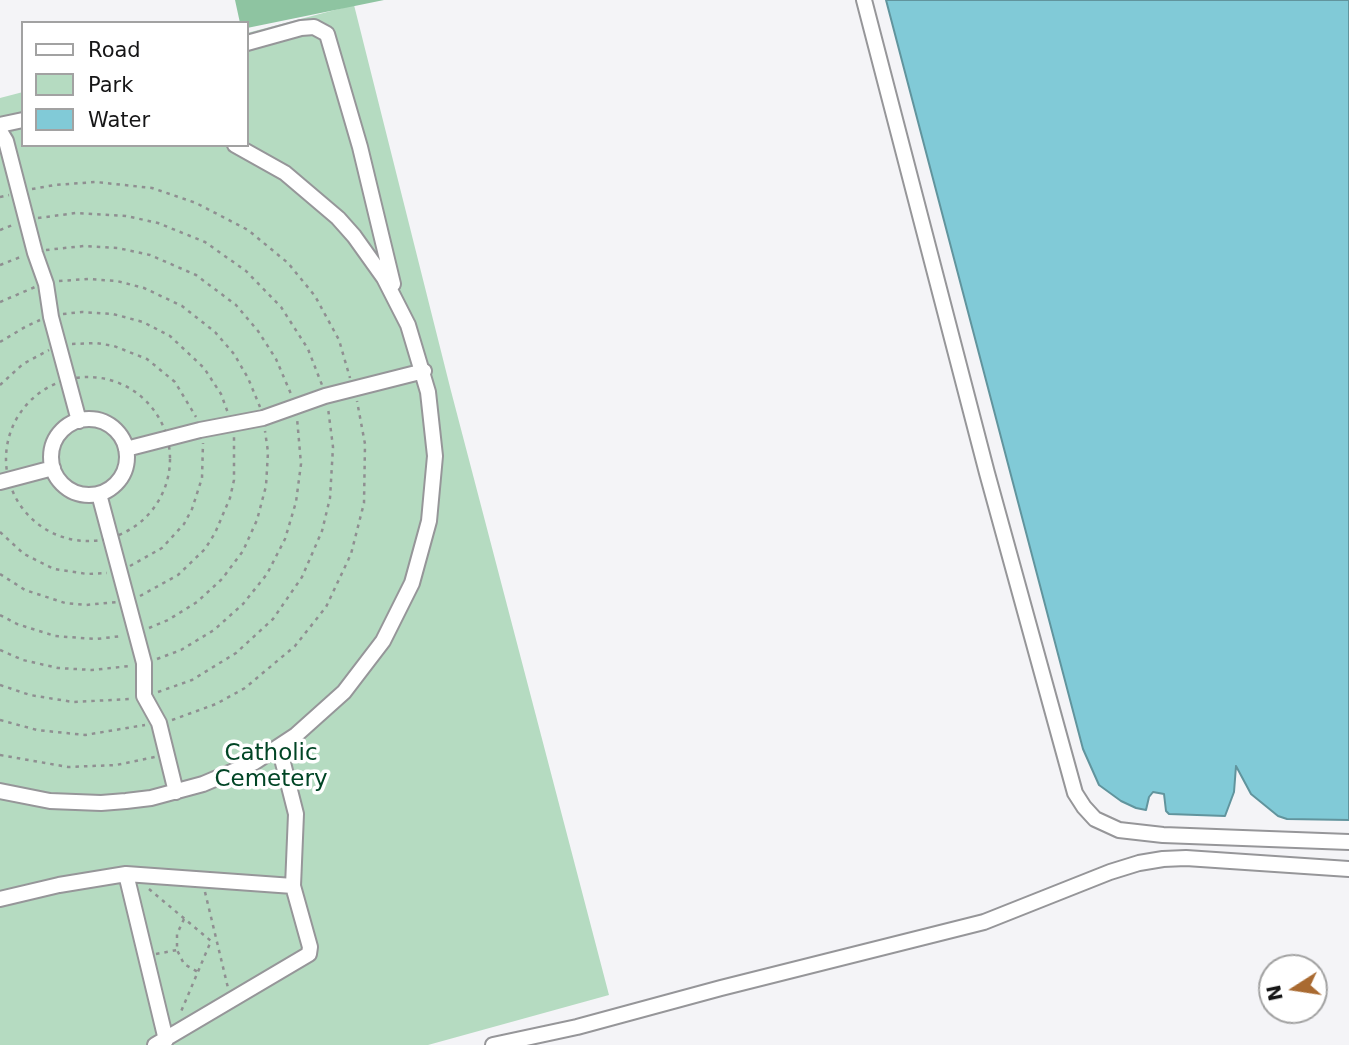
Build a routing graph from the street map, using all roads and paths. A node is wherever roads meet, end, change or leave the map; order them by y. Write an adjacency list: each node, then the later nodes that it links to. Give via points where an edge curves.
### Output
1 (864, 0): 44 (lane, via 1075,793 1095,819 1119,830)
2 (248, 43): 13 (lane, via 301,28 314,27 327,34)
3 (21, 120): 4 (lane)
4 (0, 125)
5 (0, 131): 7 (lane)
6 (239, 147): 12 (lane, via 303,187)
7 (19, 192): 8 (path); 9 (lane); 20 (path, via 96,182 152,188 196,203 248,230 288,262 315,296 343,349)
8 (0, 197)
9 (27, 221): 10 (path); 11 (lane); 21 (path, via 76,213 126,216 174,229 219,251 259,282 286,314 308,349)
10 (0, 230)
11 (35, 253): 14 (path); 15 (lane); 22 (path, via 84,246 118,248 158,257 196,275 236,305 258,331 276,359)
12 (368, 254): 13 (lane); 17 (lane)
13 (385, 254): 17 (lane)
14 (0, 265)
15 (46, 284): 16 (path); 19 (lane); 23 (path, via 117,281 182,306 210,327 234,354)
16 (0, 302)
17 (398, 303): 18 (lane)
18 (424, 371): 20 (lane); 39 (lane, via 432,413 434,478 427,531 412,583 383,640 358,676 329,707)
19 (68, 378): 24 (lane); 25 (path, via 106,378 130,388 157,415); 28 (path, via 41,390 20,411 8,437)
20 (353, 390): 21 (lane); 38 (path, via 365,444 364,503 351,554 326,607 295,646 245,688 209,707)
21 (325, 396): 22 (lane); 36 (path, via 333,447 330,498 302,578 273,619 236,653 192,680)
22 (295, 406): 23 (lane); 34 (path, via 301,454 296,502 285,539 267,574 214,630 181,650)
23 (263, 418): 25 (lane); 32 (path, via 266,486 243,551 197,602)
24 (79, 421): 26 (lane, via 105,423 121,436); 27 (lane, via 56,439 51,453)
25 (167, 438): 26 (lane); 30 (path, via 169,472 156,505 141,522)
26 (126, 449): 29 (lane, via 121,477)
27 (53, 468): 28 (lane); 29 (lane, via 71,490)
28 (4, 481): 30 (path, via 20,506 47,530 82,541)
29 (99, 494): 30 (lane)
30 (111, 538): 32 (lane)
31 (0, 615): 32 (path, via 36,631 66,637 96,639)
32 (136, 633): 34 (lane)
33 (0, 650): 34 (path, via 75,670)
34 (144, 663): 36 (lane)
35 (0, 685): 36 (path, via 73,702)
36 (144, 696): 38 (lane)
37 (0, 720): 38 (path, via 85,735)
38 (159, 723): 40 (lane)
39 (279, 747): 43 (lane, via 229,774); 48 (lane, via 296,814)
40 (167, 754): 41 (path, via 82,767 56,767); 43 (lane)
41 (0, 755)
42 (0, 791): 43 (lane, via 88,803)
43 (176, 792)
44 (1349, 842)
45 (1349, 869): 58 (lane, via 1186,858 1139,863 984,922)
46 (129, 874): 47 (lane); 49 (lane); 50 (path); 54 (lane)
47 (202, 879): 48 (lane); 51 (path)
48 (293, 886): 56 (lane, via 309,954)
49 (0, 900)
50 (184, 919): 52 (path); 53 (path, via 177,934)
51 (216, 940): 52 (path); 56 (path)
52 (211, 941): 55 (path)
53 (177, 950): 54 (path); 55 (path, via 184,964)
54 (146, 956): 57 (lane)
55 (198, 972): 57 (path)
56 (232, 1001): 57 (lane)
57 (164, 1041)
58 (493, 1045)

